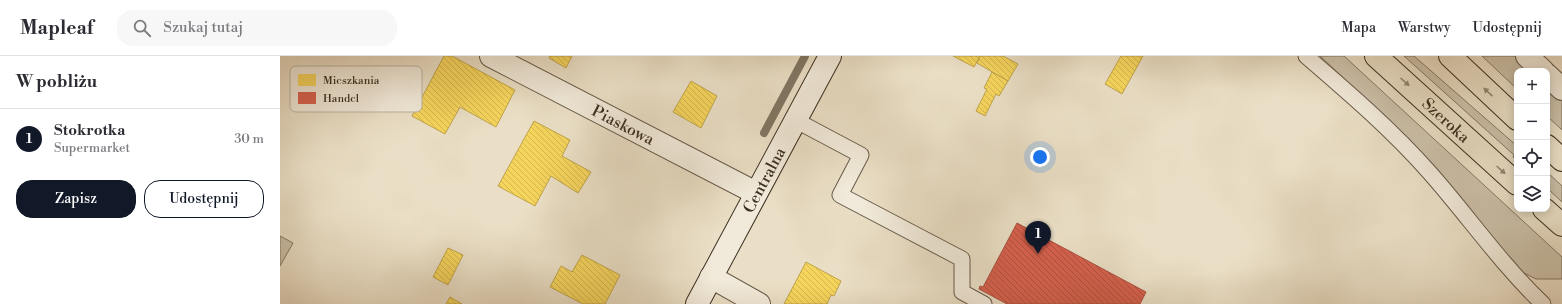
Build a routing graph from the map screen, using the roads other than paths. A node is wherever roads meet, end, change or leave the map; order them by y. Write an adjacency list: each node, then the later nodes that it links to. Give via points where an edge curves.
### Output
1 (491, 56): 15 (street, Piaskowa)
2 (830, 56): 11 (street, Centralna)
3 (1306, 56): 22 (lane, via 1409,150)
4 (1376, 56): 14 (main road, Szeroka, one-way to 14)
5 (1450, 56): 10 (main road, one-way to 5)
6 (1527, 56): 7 (street)
7 (1540, 68)
8 (1550, 78): 9 (street)
9 (1562, 89)
10 (1514, 115)
11 (795, 120): 15 (street, Centralna); 21 (lane, via 861,155 840,195 962,259 962,292)
12 (1550, 149): 13 (main road)
13 (1562, 160)
14 (1514, 181)
15 (756, 193): 18 (street, Centralna)
16 (1547, 212): 17 (main road)
17 (1562, 226)
18 (711, 278): 19 (street, Centralna); 20 (street)
19 (697, 304)
20 (759, 304)
21 (984, 304)
22 (1543, 304)

